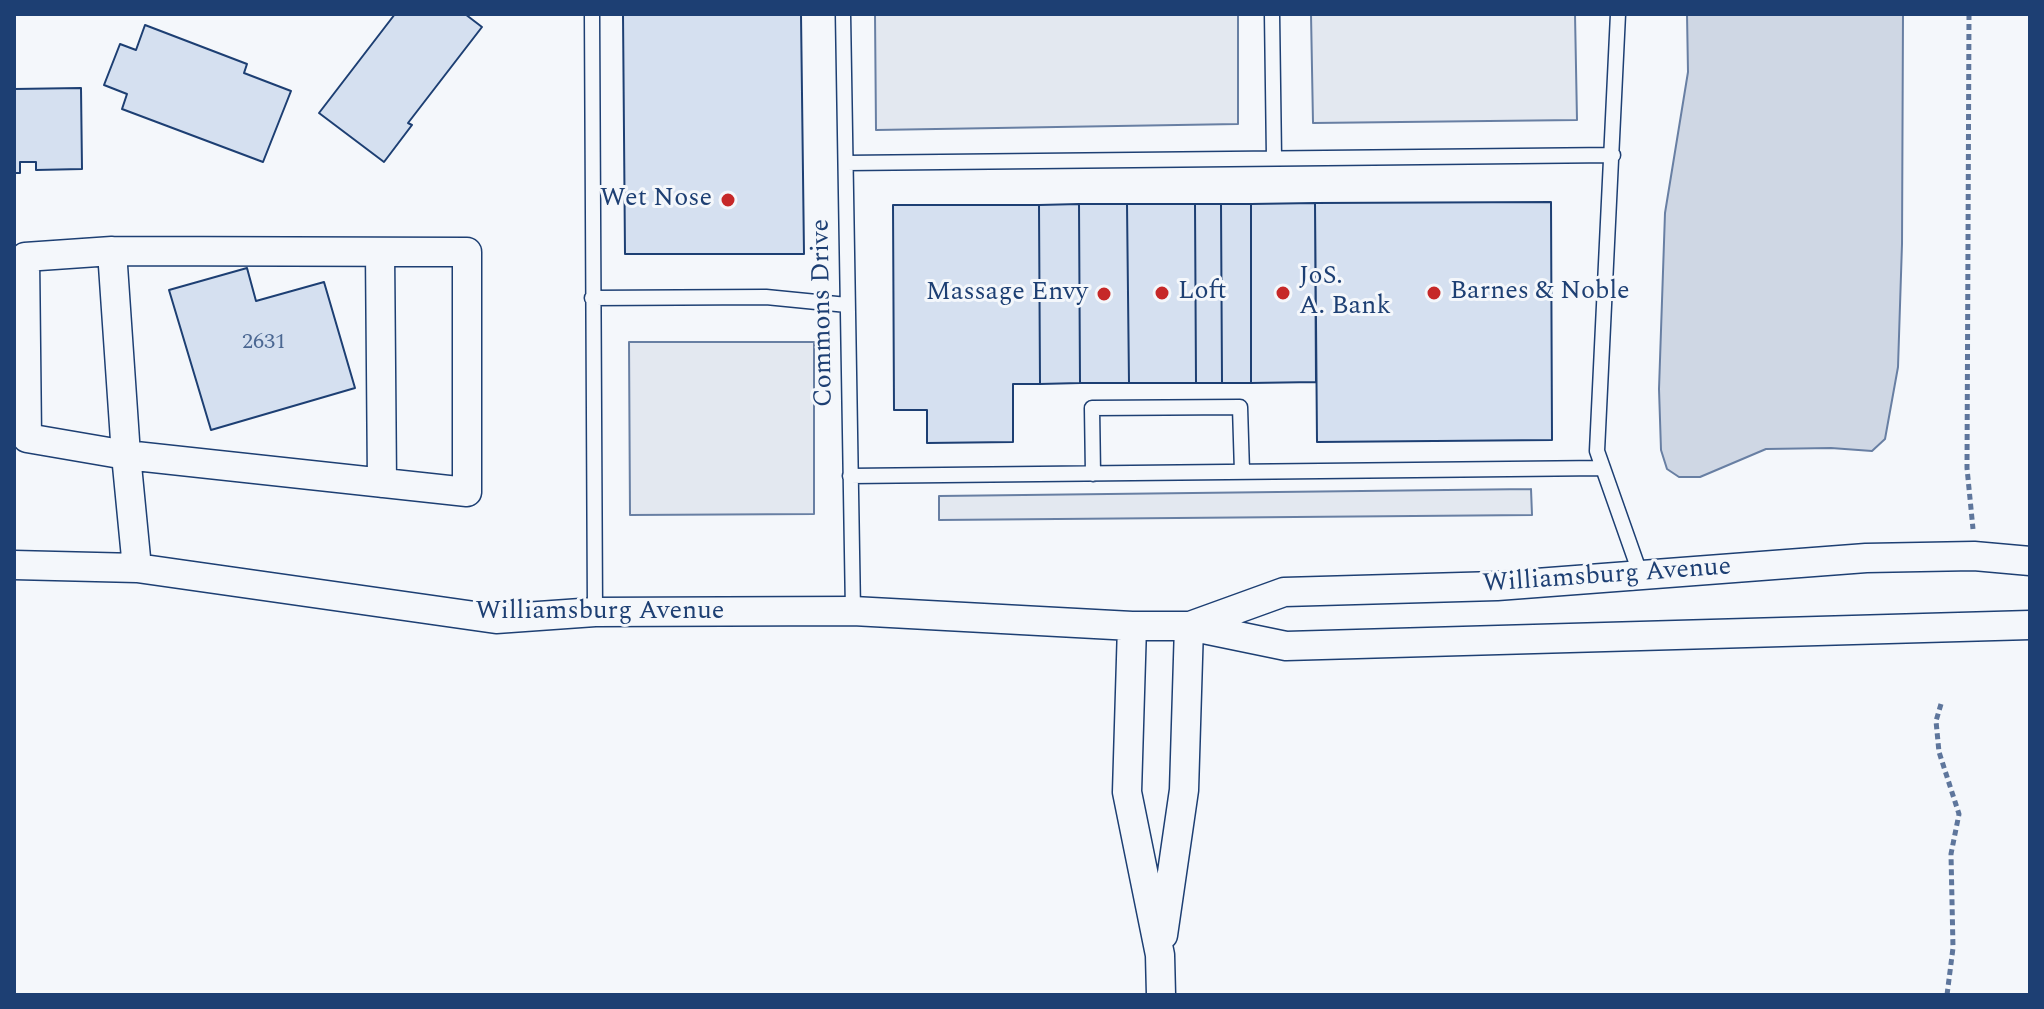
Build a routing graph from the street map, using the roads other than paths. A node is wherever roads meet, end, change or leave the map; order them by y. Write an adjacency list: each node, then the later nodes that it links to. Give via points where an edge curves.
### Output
1 (592, 14): 10 (lane)
2 (843, 14): 7 (lane, Commons Drive)
3 (1272, 14): 6 (lane)
4 (1618, 14): 5 (lane)
5 (1613, 155): 6 (lane); 13 (lane, via 1597,451)
6 (1274, 158): 7 (lane)
7 (846, 163): 11 (lane, Commons Drive)
8 (112, 251): 9 (street); 12 (street); 12 (street, via 25,257 27,438)
9 (380, 252): 17 (street); 17 (street, via 467,252 467,492)
10 (592, 298): 11 (lane, via 766,297); 23 (lane)
11 (847, 305): 16 (lane, Commons Drive)
12 (126, 455): 17 (street); 20 (street)
13 (1603, 468): 14 (lane); 21 (lane)
14 (1242, 472): 15 (lane); 15 (lane, via 1240,407 1092,408)
15 (1093, 474): 16 (lane)
16 (850, 476): 22 (lane, Commons Drive)
17 (382, 483)
18 (2030, 561): 21 (street, Williamsburg Avenue, via 1866,558)
19 (14, 565): 20 (street, Williamsburg Avenue)
20 (137, 568): 23 (street, Williamsburg Avenue, via 496,619)
21 (1641, 576): 26 (street, Williamsburg Avenue, via 1284,592)
22 (853, 611): 23 (street, Williamsburg Avenue); 25 (street, Williamsburg Avenue)
23 (595, 612)
24 (2030, 625): 26 (street, Williamsburg Avenue, via 1286,646)
25 (1132, 626): 26 (street, Williamsburg Avenue); 27 (street, via 1127,792)
26 (1189, 626): 27 (street, via 1184,790)
27 (1160, 955): 28 (street)
28 (1161, 995)

